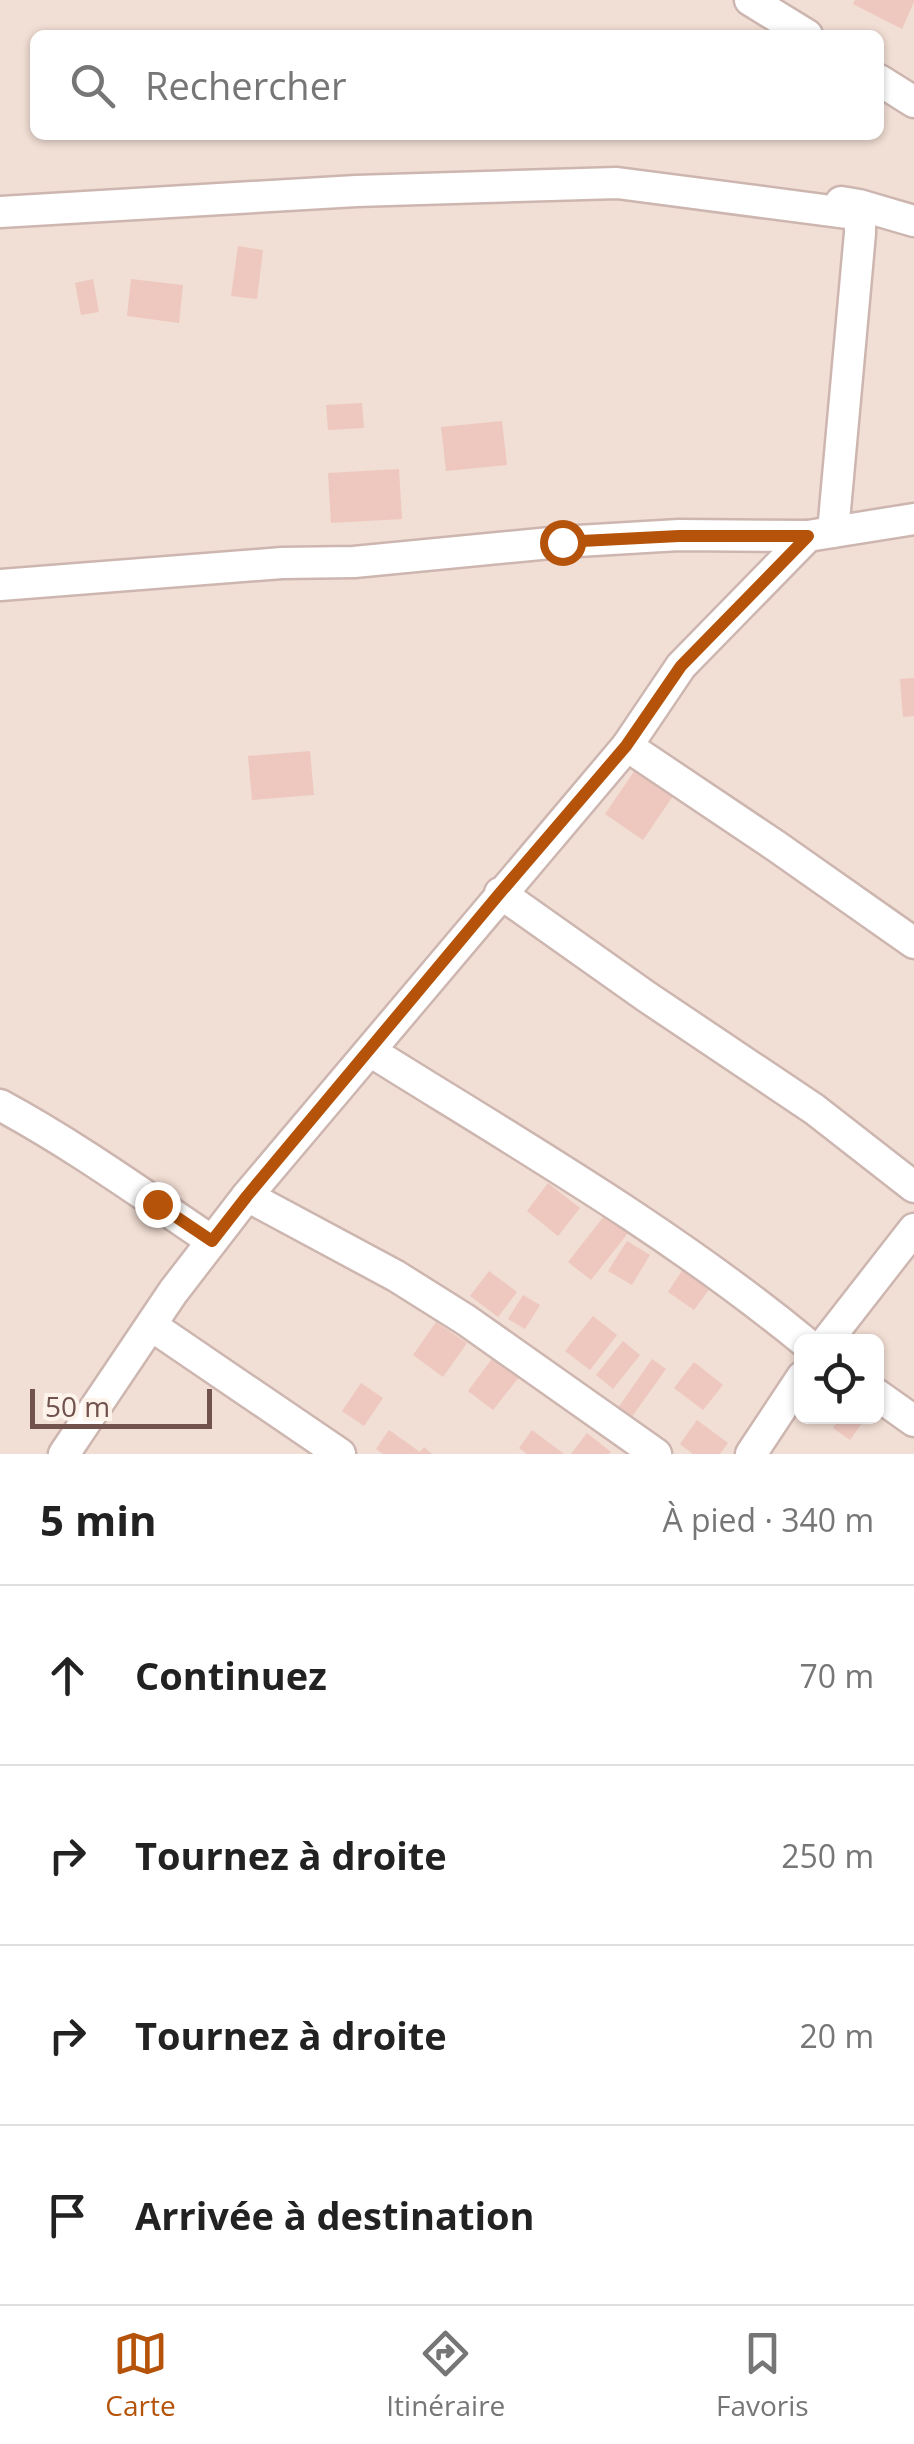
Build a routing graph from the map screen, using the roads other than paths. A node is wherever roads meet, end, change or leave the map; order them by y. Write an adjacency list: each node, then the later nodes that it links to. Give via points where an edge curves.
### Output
1 (750, 0): 2 (street)
2 (799, 30)
3 (884, 83): 4 (street)
4 (914, 102)
5 (0, 195): 7 (street, via 608,172 860,205)
6 (0, 212): 9 (street, via 617,184 854,214 860,233)
7 (914, 221)
8 (914, 519): 9 (street)
9 (821, 534): 10 (street, via 581,541); 11 (street, via 681,666)
10 (0, 584)
11 (626, 746): 12 (street); 13 (street)
12 (500, 893): 14 (street); 16 (street, via 814,1109)
13 (914, 944)
14 (370, 1051): 17 (street); 21 (street, via 604,1198)
15 (0, 1105): 19 (street)
16 (914, 1186)
17 (247, 1196): 19 (street); 28 (street, via 466,1320)
18 (914, 1229): 22 (street)
19 (212, 1241): 20 (street)
20 (152, 1326): 26 (street); 27 (street)
21 (796, 1334)
22 (832, 1334)
23 (794, 1389): 29 (street)
24 (884, 1400): 25 (street)
25 (914, 1421)
26 (64, 1454)
27 (340, 1454)
28 (656, 1454)
29 (751, 1454)

